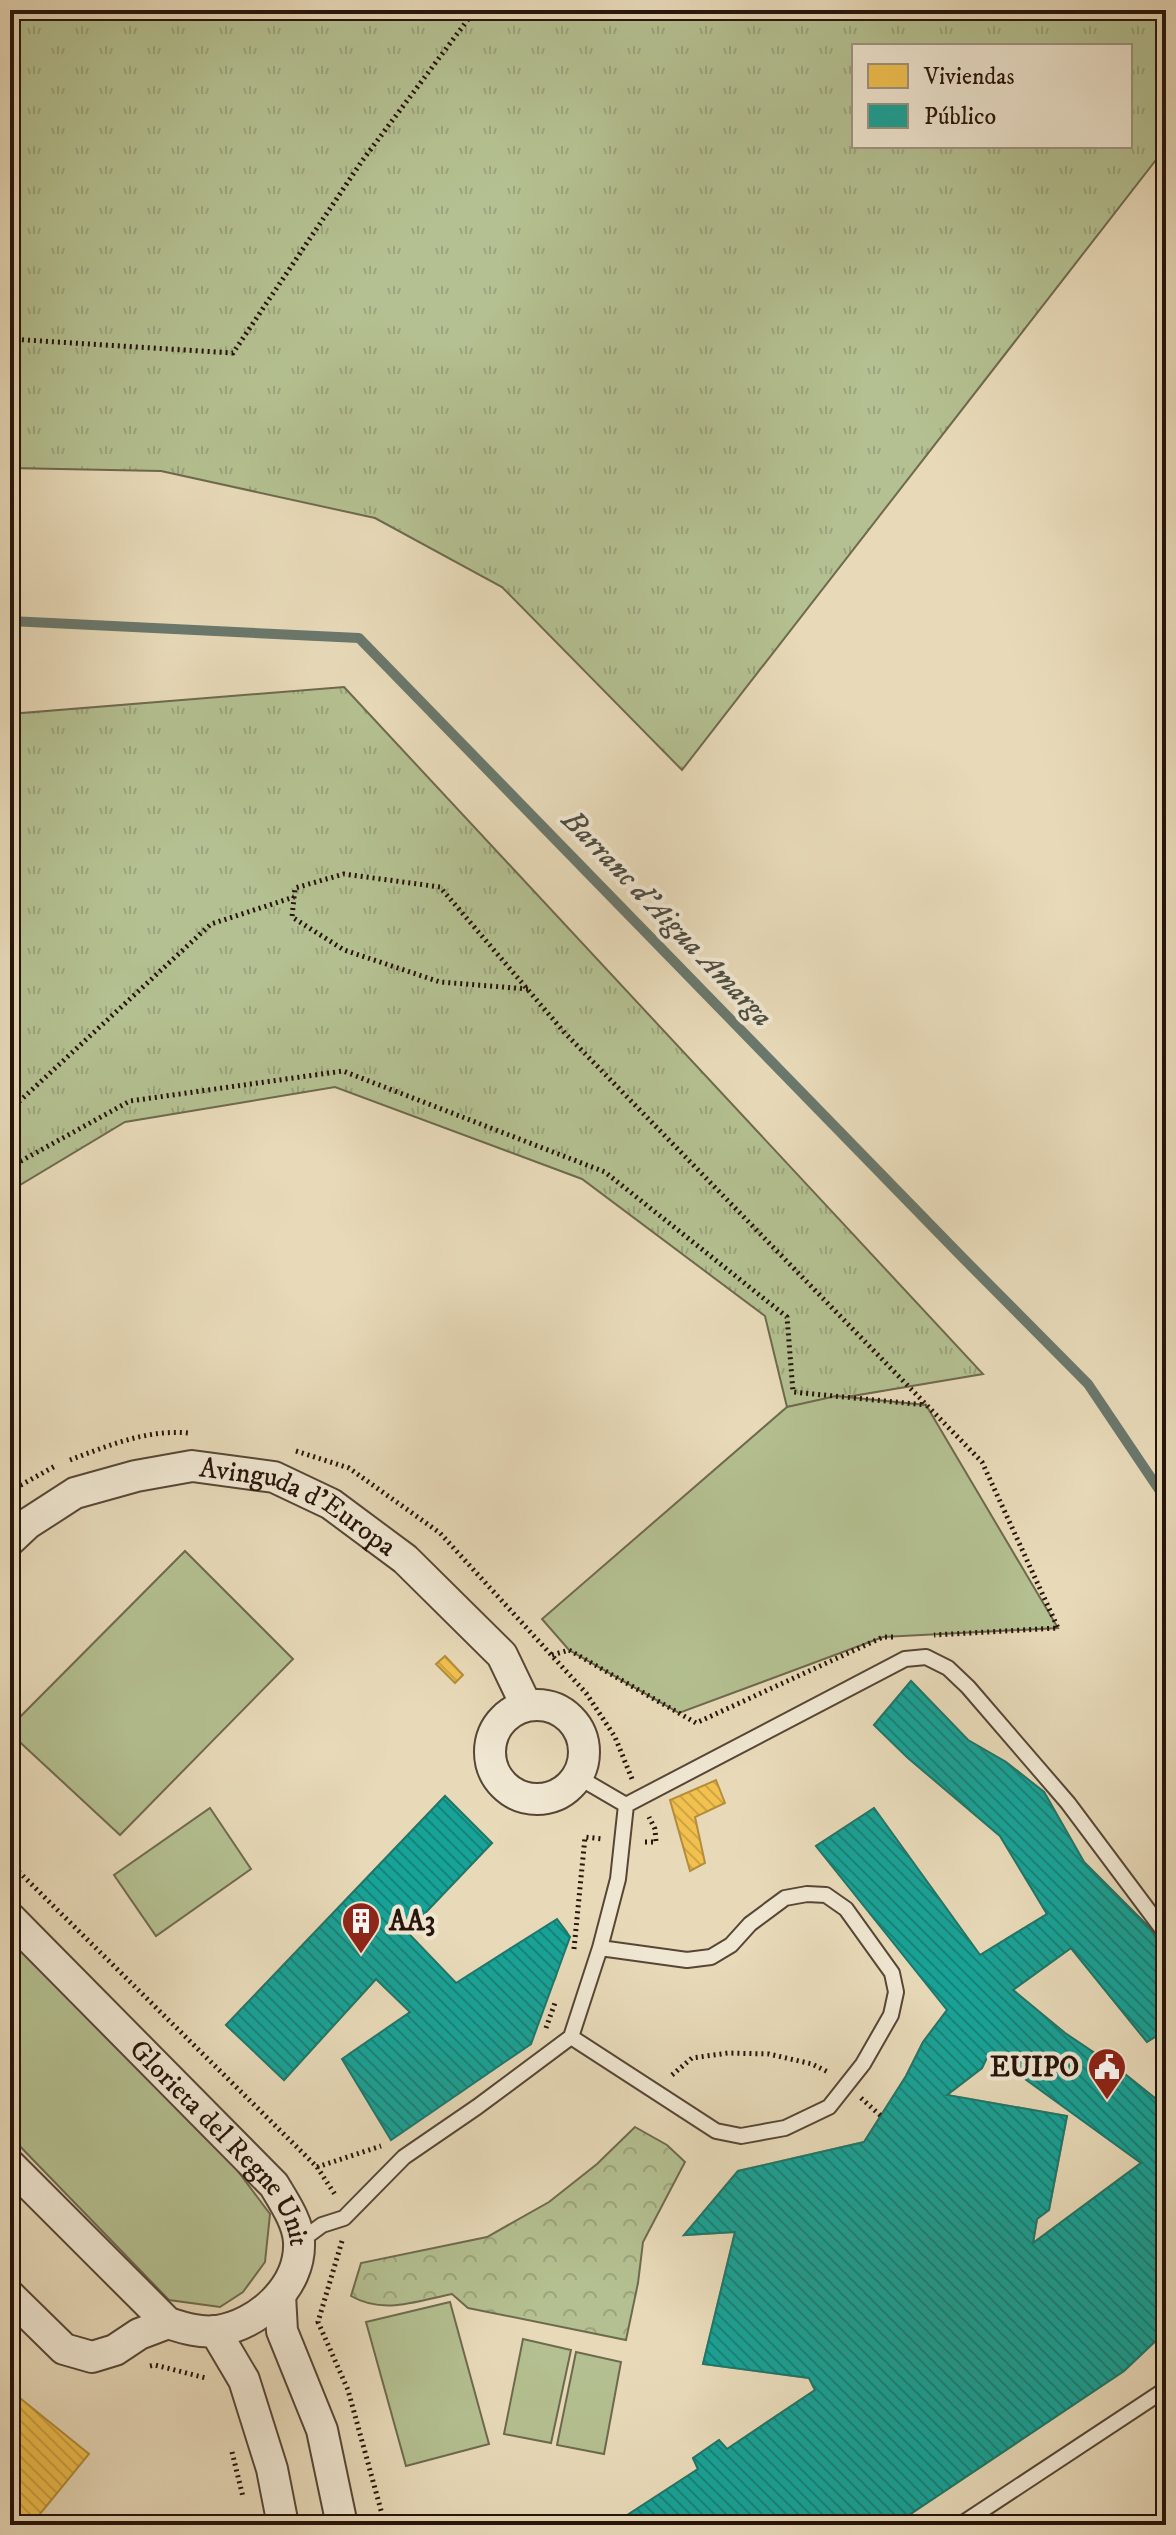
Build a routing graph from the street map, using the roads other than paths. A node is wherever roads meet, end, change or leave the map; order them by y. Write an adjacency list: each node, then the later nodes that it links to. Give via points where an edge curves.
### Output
1 (10, 1540): 2 (street, Avinguda d'Europa, via 75,1493 136,1476 192,1466 274,1477 331,1504 405,1559 502,1655)
2 (526, 1705): 3 (street, via 549,1706 568,1716 581,1734 585,1756); 3 (street, via 502,1718 490,1741 491,1768 507,1790 532,1800 559,1795)
3 (578, 1777): 4 (lane)
4 (626, 1805): 6 (lane, via 905,1659 926,1657 968,1687 1068,1803); 7 (lane, via 618,1879)
5 (10, 1918): 10 (street, Glorieta del Regne Unit, via 274,2185 291,2213)
6 (1166, 1934)
7 (600, 1948): 8 (lane); 8 (lane, via 687,1960 711,1957 785,1898 826,1895 846,1909 892,1973 896,1992 891,2015 863,2064 829,2107 785,2128 741,2136 716,2131)
8 (571, 2037): 10 (lane, via 404,2157 344,2218 322,2225)
9 (10, 2165): 13 (street)
10 (299, 2242): 11 (street, Glorieta del Regne Unit, via 294,2271)
11 (280, 2295): 14 (street, Glorieta del Regne Unit, via 242,2325); 17 (street, via 282,2331 322,2430)
12 (10, 2296): 13 (street, via 64,2349 92,2357)
13 (168, 2323): 14 (street, Glorieta del Regne Unit)
14 (215, 2331): 16 (street, via 244,2380)
15 (1166, 2389): 18 (lane)
16 (283, 2525)
17 (342, 2525)
18 (960, 2525)

